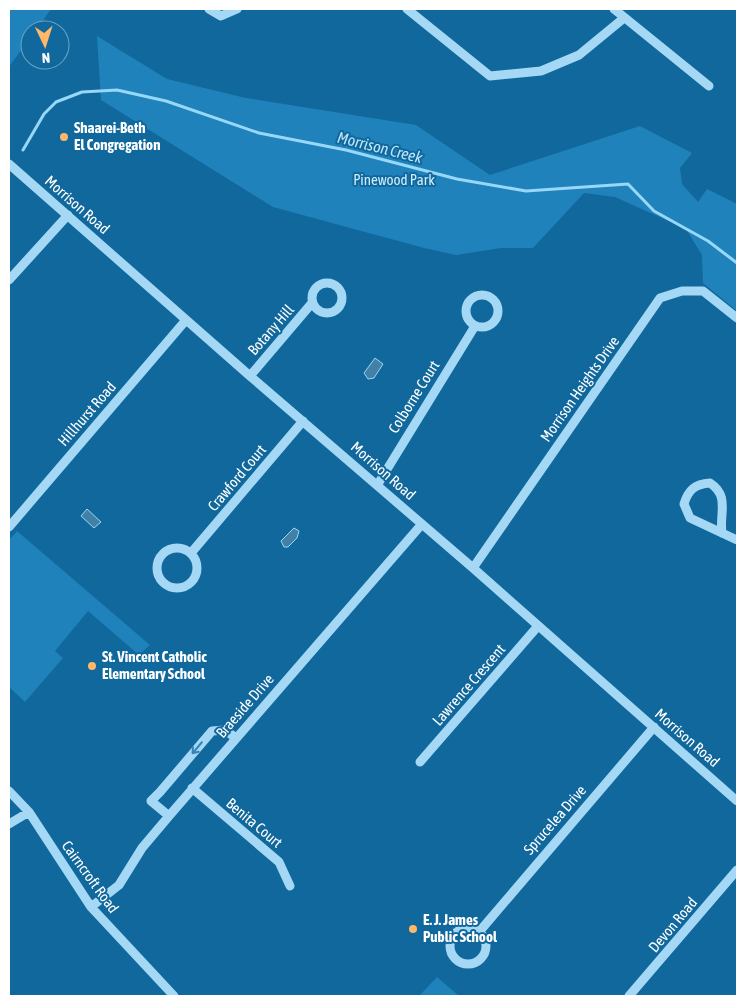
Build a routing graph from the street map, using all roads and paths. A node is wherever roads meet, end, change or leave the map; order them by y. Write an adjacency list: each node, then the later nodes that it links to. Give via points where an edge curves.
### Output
1 (209, 9): 2 (street, via 221,16)
2 (237, 9)
3 (407, 9): 5 (street, via 490,76 541,71 579,55)
4 (614, 9): 5 (street)
5 (624, 18): 6 (street)
6 (708, 86)
7 (9, 164): 8 (street, Morrison Road)
8 (68, 215): 9 (street); 12 (street, Morrison Road)
9 (9, 280)
10 (312, 303): 14 (street, Botany Hill)
11 (737, 318): 22 (street, Morrison Heights Drive, via 703,291 682,291 660,298)
12 (186, 320): 14 (street, Morrison Road); 18 (street, Hillhurst Road)
13 (475, 326): 16 (street, Colborne Court)
14 (250, 376): 15 (street, Morrison Road)
15 (303, 420): 16 (street, Morrison Road); 21 (street, Crawford Court)
16 (378, 484): 17 (street, Morrison Road)
17 (422, 524): 22 (street, Morrison Road); 25 (street, Braeside Drive)
18 (9, 527)
19 (722, 534): 19 (street, via 687,514 684,504 693,488 710,484 722,494); 20 (street)
20 (737, 540)
21 (191, 553): 21 (street, via 184,549 167,550 157,564 161,580 175,588 191,583 198,568)
22 (474, 568): 23 (street, Morrison Road)
23 (538, 626): 24 (street, Morrison Road); 26 (street, Lawrence Crescent)
24 (654, 728): 29 (street, Morrison Road); 36 (street, Sprucelea Drive)
25 (236, 738): 27 (street, Braeside Drive); 31 (street, one-way to 31, via 225,730 212,731 151,801)
26 (420, 762)
27 (192, 788): 31 (street, Braeside Drive); 34 (street, Benita Court, via 278,862)
28 (9, 791): 30 (street, Cairncroft Road)
29 (737, 801)
30 (28, 812): 32 (street); 35 (street, Cairncroft Road)
31 (169, 816): 35 (street, Braeside Drive, via 142,848 119,885)
32 (9, 824)
33 (737, 870): 38 (street, Devon Road)
34 (290, 886)
35 (91, 907): 37 (street, Cairncroft Road)
36 (479, 932): 36 (street, via 469,928 454,934 450,944 455,958 468,964 481,958 486,944)
37 (174, 996)
38 (629, 996)

